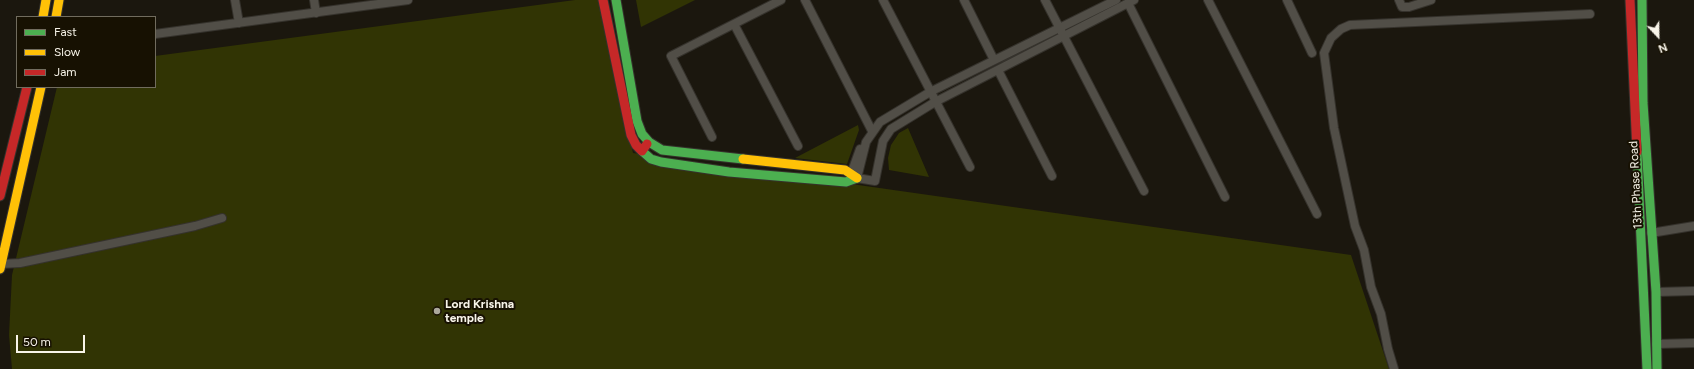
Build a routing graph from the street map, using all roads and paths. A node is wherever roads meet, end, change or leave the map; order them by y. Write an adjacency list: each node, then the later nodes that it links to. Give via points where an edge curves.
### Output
1 (46, 0): 23 (street)
2 (60, 0): 24 (street)
3 (235, 0): 25 (street)
4 (314, 0): 21 (street)
5 (408, 0): 21 (street)
6 (602, 0): 40 (street, via 631,135)
7 (616, 0): 38 (street, via 637,121 642,134)
8 (781, 0): 26 (street)
9 (804, 0): 36 (street)
10 (884, 0): 34 (street)
11 (964, 0): 30 (street)
12 (1045, 0): 27 (street)
13 (1116, 0): 27 (street)
14 (1208, 0): 47 (street)
15 (1287, 0): 29 (street)
16 (1399, 0): 17 (street, via 1402,7)
17 (1431, 0)
18 (1630, 0): 57 (street, 13th Phase Road)
19 (1642, 0): 50 (street, 13th Phase Road, via 1643,103)
20 (1131, 1): 27 (street); 46 (street)
21 (316, 13): 25 (street)
22 (1590, 14): 56 (street, via 1350,25 1331,38 1324,54 1334,128 1371,287 1382,314)
23 (43, 16)
24 (56, 16)
25 (239, 23): 28 (street)
26 (734, 24): 37 (street, via 671,56); 39 (street)
27 (1061, 32): 30 (street); 31 (street); 44 (street)
28 (156, 34)
29 (1312, 53)
30 (994, 60): 34 (street)
31 (998, 70): 35 (street); 43 (street)
32 (27, 88): 45 (street)
33 (41, 88): 51 (street)
34 (930, 92): 35 (street); 36 (street, via 880,122)
35 (935, 102): 41 (street); 42 (street, via 891,129 883,141 874,181)
36 (872, 131): 42 (street, via 859,150)
37 (712, 137)
38 (649, 142): 40 (street); 42 (street, via 662,150 845,170)
39 (798, 146)
40 (642, 151): 42 (street, via 651,159 661,162 729,172 846,182)
41 (970, 167)
42 (854, 176)
43 (1052, 176)
44 (1144, 191)
45 (0, 196)
46 (1225, 197)
47 (1317, 214)
48 (222, 218): 51 (street, via 196,226)
49 (1694, 226): 50 (street)
50 (1651, 233): 53 (street, 13th Phase Road)
51 (1, 267)
52 (1694, 291): 53 (street)
53 (1656, 292): 55 (street, 13th Phase Road)
54 (1694, 343): 55 (street)
55 (1656, 344): 58 (street, 13th Phase Road)
56 (1394, 369)
57 (1647, 369)
58 (1657, 369)

